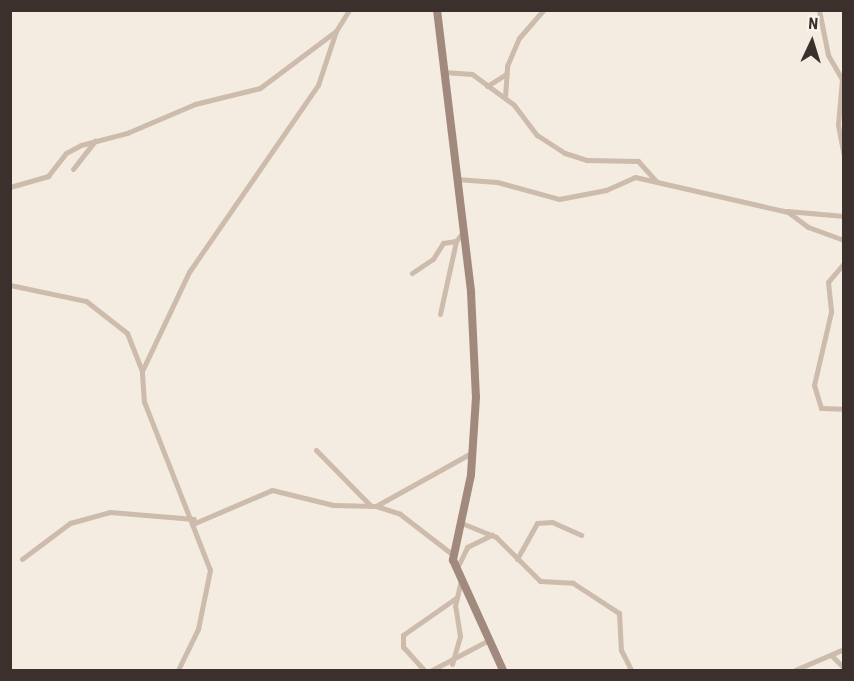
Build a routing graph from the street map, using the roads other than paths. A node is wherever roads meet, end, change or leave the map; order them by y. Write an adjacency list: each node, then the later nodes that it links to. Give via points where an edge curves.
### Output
1 (349, 10): 5 (street)
2 (436, 10): 8 (street)
3 (543, 10): 9 (street, via 519,38)
4 (819, 10): 6 (street)
5 (336, 31): 12 (street, via 260,88 195,104); 27 (street, via 318,85 189,272)
6 (832, 64): 7 (street); 13 (street, via 843,84 838,125)
7 (843, 69)
8 (442, 72): 10 (street, via 467,72); 15 (street)
9 (506, 74): 10 (street); 11 (street)
10 (487, 86): 11 (street)
11 (505, 97): 16 (street, via 555,147 587,160 638,161)
12 (95, 141): 14 (street); 17 (street, via 71,149 39,181)
13 (843, 155)
14 (73, 170)
15 (454, 179): 16 (street, via 497,182 559,199 606,190 629,177); 20 (street)
16 (657, 182): 18 (street)
17 (10, 187)
18 (783, 211): 19 (street); 21 (street)
19 (843, 216)
20 (464, 232): 22 (street); 30 (street, via 474,326)
21 (843, 240)
22 (456, 241): 24 (street, via 443,243 434,259); 26 (street)
23 (843, 263): 28 (street, via 828,282 832,306 814,385 821,408)
24 (412, 273)
25 (10, 285): 27 (street, via 86,301 127,333)
26 (440, 314)
27 (142, 371): 32 (street, via 144,402)
28 (843, 408)
29 (316, 450): 31 (street, via 334,475 358,487)
30 (474, 452): 31 (street); 33 (street)
31 (373, 506): 32 (street, via 333,505 272,490); 36 (street, via 399,514)
32 (195, 521): 37 (street, via 110,512 70,523); 47 (street, via 209,565 209,582 192,647)
33 (458, 521): 34 (street); 36 (street)
34 (492, 535): 38 (street); 39 (street, via 468,546)
35 (580, 535): 38 (street, via 552,522 537,523)
36 (452, 554): 39 (street)
37 (22, 559)
38 (517, 559): 51 (street, via 540,581 573,583 620,613 621,650)
39 (456, 570): 40 (street)
40 (461, 581): 41 (street); 42 (street)
41 (456, 598): 45 (street, via 460,628); 48 (street, via 403,635 402,647)
42 (489, 640): 45 (street); 50 (street)
43 (843, 649): 44 (street)
44 (832, 656): 46 (street); 52 (street)
45 (452, 664): 49 (street)
46 (843, 668)
47 (178, 670)
48 (424, 670)
49 (432, 670)
50 (503, 670)
51 (631, 670)
52 (795, 670)

